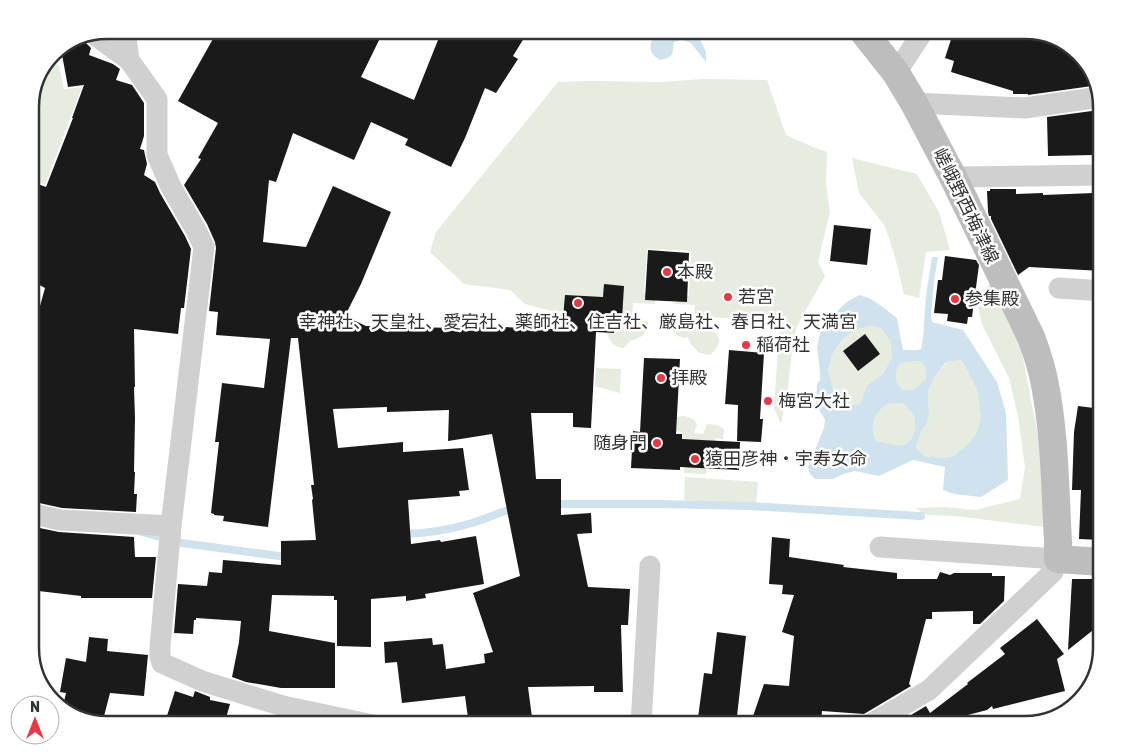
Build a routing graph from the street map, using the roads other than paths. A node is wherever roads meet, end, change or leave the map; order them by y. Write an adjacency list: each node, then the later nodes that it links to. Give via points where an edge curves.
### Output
1 (100, 39): 5 (street)
2 (126, 39): 5 (street)
3 (869, 39): 6 (main road, 嵯峨野西梅津線)
4 (918, 39): 6 (street)
5 (129, 60): 14 (street, via 157,99 157,155 171,188 204,247)
6 (896, 73): 8 (main road, 嵯峨野西梅津線)
7 (1093, 99): 8 (street, via 1025,108)
8 (914, 103): 10 (main road, 嵯峨野西梅津線)
9 (1093, 175): 10 (street)
10 (952, 177): 16 (main road, 嵯峨野西梅津線, via 1031,337 1046,385 1052,433)
11 (1060, 288): 12 (street)
12 (1093, 290)
13 (39, 515): 14 (street, via 60,520)
14 (171, 526): 19 (street, via 160,647 162,663 202,681 283,706)
15 (880, 547): 16 (street)
16 (1058, 559): 17 (main road); 21 (street, via 1053,572 929,690)
17 (1093, 561)
18 (650, 566): 20 (street)
19 (330, 716)
20 (642, 716)
21 (884, 716)

